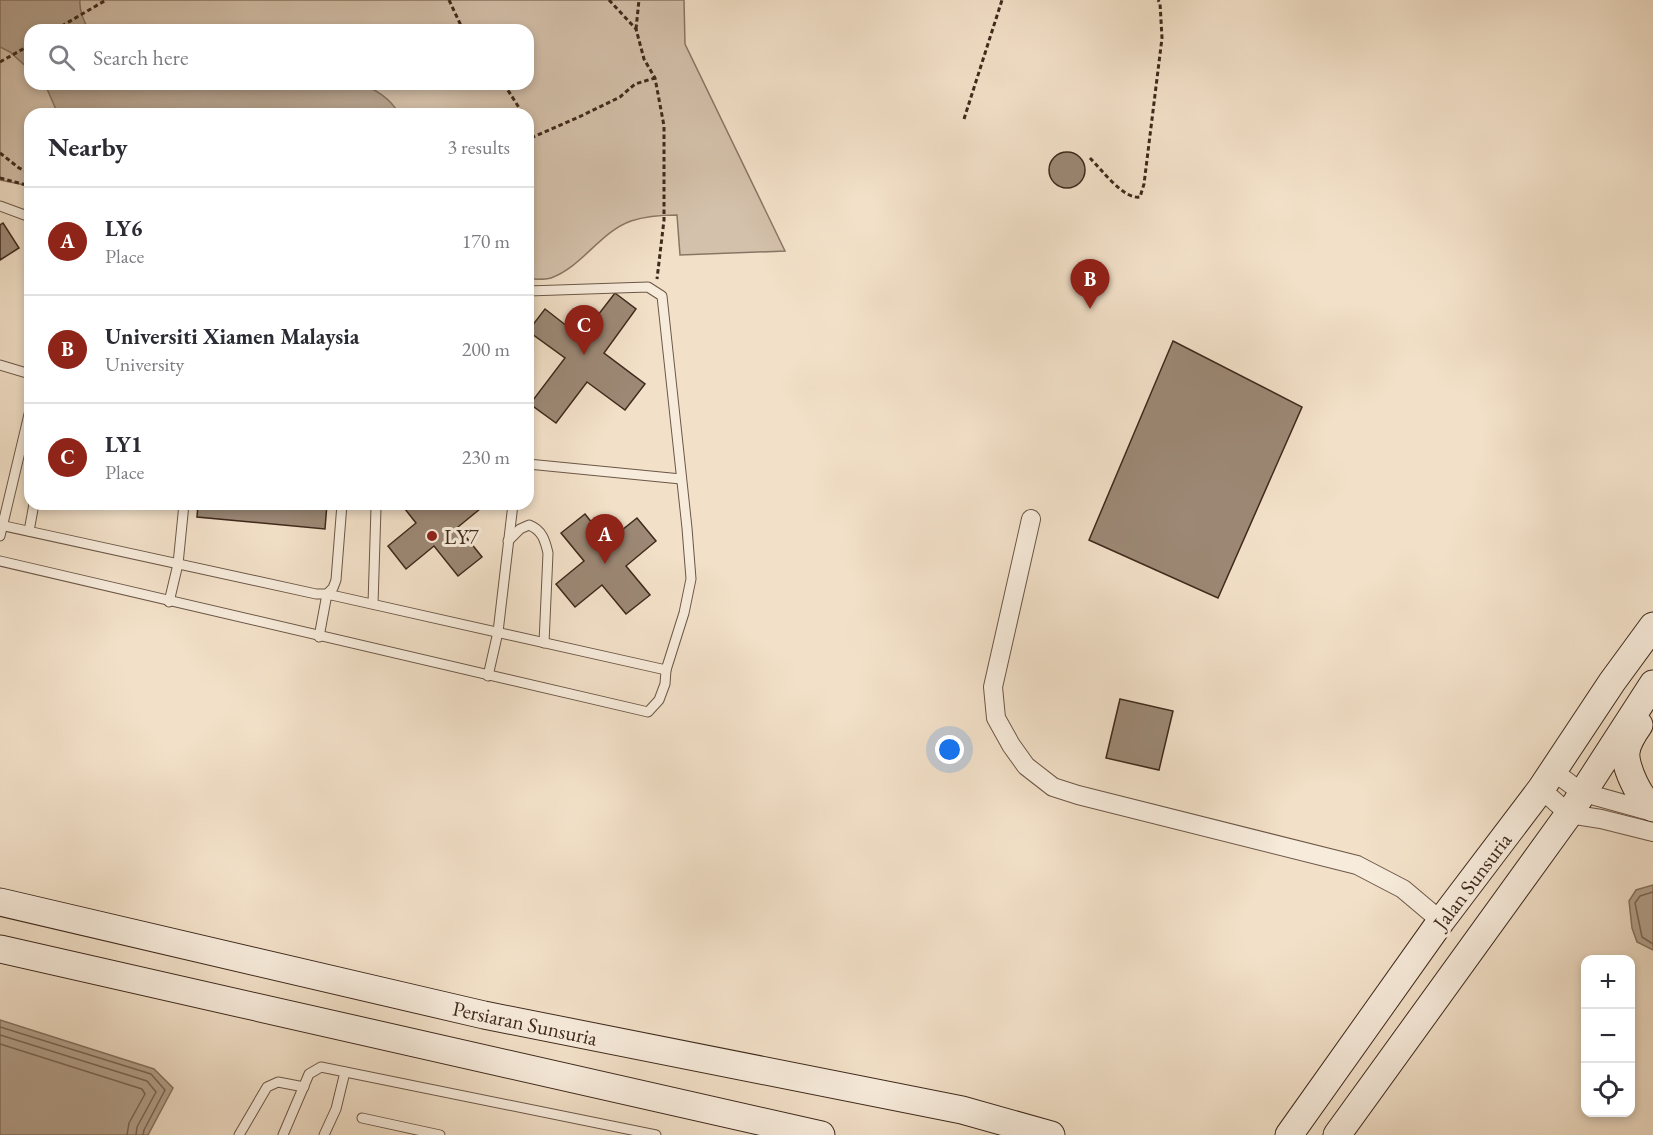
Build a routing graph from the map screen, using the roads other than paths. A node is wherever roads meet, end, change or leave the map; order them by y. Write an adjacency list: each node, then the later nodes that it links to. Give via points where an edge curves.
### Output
1 (0, 206): 2 (lane)
2 (24, 215)
3 (534, 291): 8 (lane, via 648,286 662,296)
4 (0, 365): 5 (lane)
5 (24, 372)
6 (24, 437): 15 (lane)
7 (534, 465): 8 (lane)
8 (681, 479): 28 (lane, via 691,579)
9 (33, 510): 16 (lane)
10 (183, 510): 20 (lane)
11 (342, 510): 21 (lane, via 336,580)
12 (376, 510): 23 (lane)
13 (512, 510): 18 (lane)
14 (1031, 519): 37 (street, via 993,687 996,718 1026,766 1053,787 1078,795 1358,866 1403,890)
15 (2, 525): 16 (lane); 17 (lane)
16 (29, 531): 20 (lane)
17 (0, 536)
18 (508, 541): 25 (lane); 27 (lane, via 529,525 536,527 546,542)
19 (0, 561): 22 (lane)
20 (178, 564): 21 (lane); 22 (lane)
21 (327, 594): 23 (lane); 26 (lane)
22 (169, 602): 26 (lane)
23 (373, 604): 25 (lane)
24 (1653, 626): 32 (street, Jalan Sunsuria)
25 (498, 632): 27 (lane); 29 (lane)
26 (319, 637): 29 (lane)
27 (544, 643): 28 (lane)
28 (666, 670): 29 (lane, via 659,700 648,712)
29 (488, 676)
30 (1653, 684): 33 (street, Jalan Sunsuria)
31 (1653, 705): 34 (street, via 1626,752 1630,775)
32 (1547, 780): 33 (street); 33 (street); 37 (street, Jalan Sunsuria)
33 (1575, 803): 34 (street); 35 (street, via 1601,819); 50 (street, Jalan Sunsuria)
34 (1653, 810)
35 (1653, 832)
36 (0, 902): 48 (street, Persiaran Sunsuria, via 483,1015 962,1110)
37 (1442, 921): 49 (street, Jalan Sunsuria)
38 (0, 950): 47 (street, Persiaran Sunsuria)
39 (345, 1072): 40 (lane, via 321,1067 309,1074); 44 (lane, via 336,1109); 46 (lane)
40 (304, 1087): 42 (lane, via 278,1082 267,1087); 43 (lane)
41 (362, 1118): 45 (lane)
42 (239, 1135)
43 (283, 1135)
44 (324, 1135)
45 (440, 1135)
46 (656, 1135)
47 (820, 1135)
48 (1051, 1135)
49 (1289, 1135)
50 (1337, 1135)

